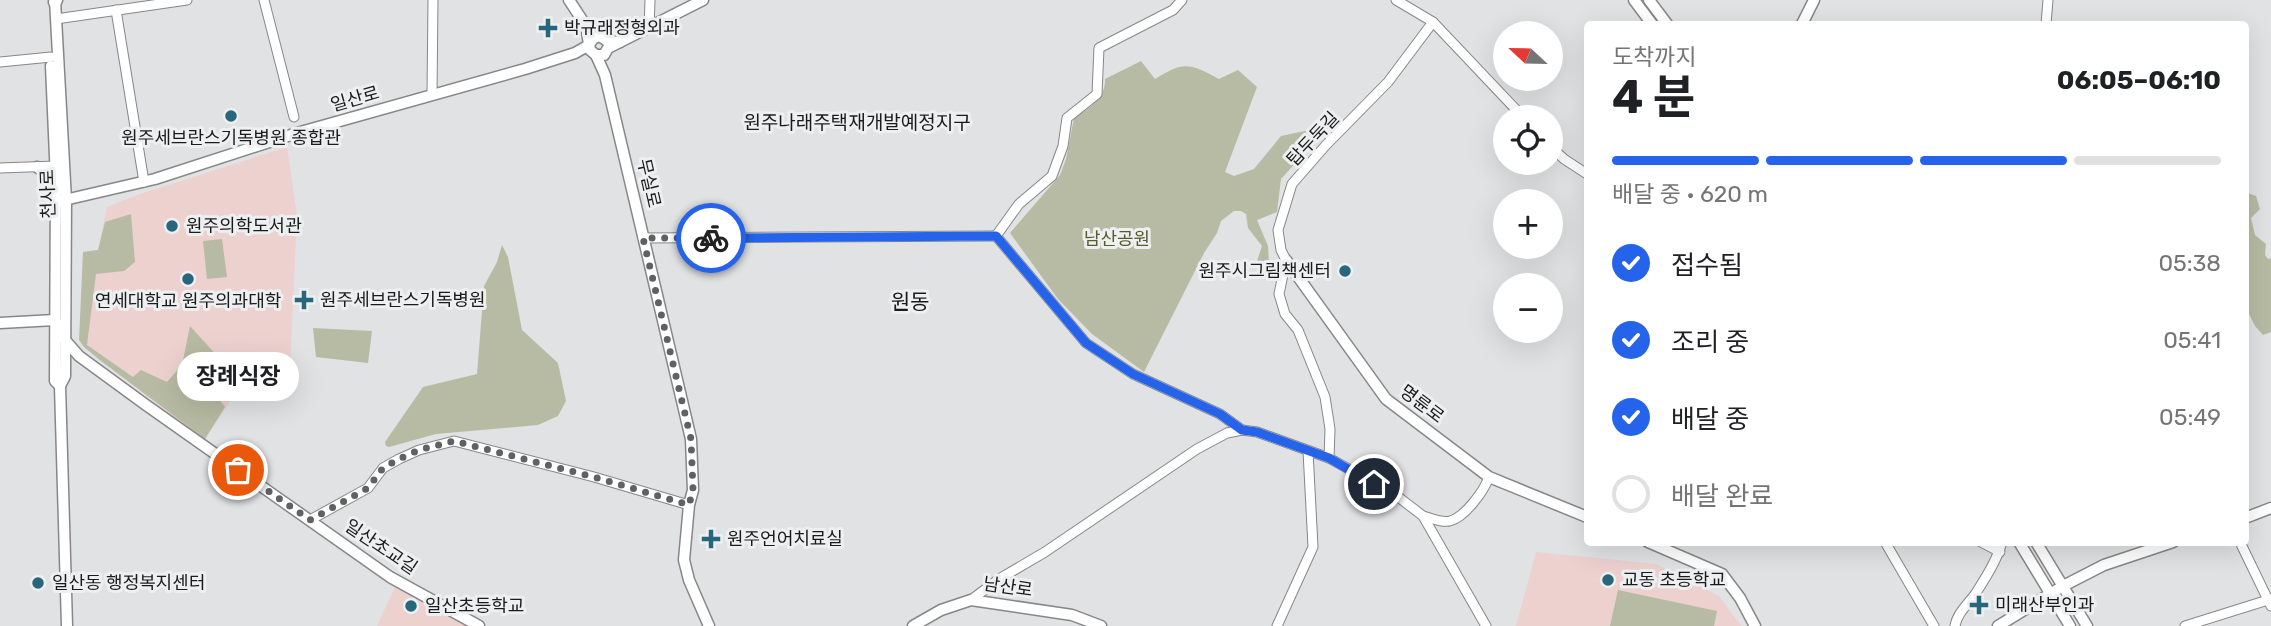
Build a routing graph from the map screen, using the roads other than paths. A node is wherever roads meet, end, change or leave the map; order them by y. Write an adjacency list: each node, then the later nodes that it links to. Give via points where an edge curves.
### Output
1 (187, 0): 14 (street)
2 (264, 0): 30 (street)
3 (433, 0): 28 (street)
4 (569, 0): 21 (street)
5 (650, 0): 22 (street)
6 (703, 0): 22 (street)
7 (1182, 0): 39 (street, via 1099,48 1097,94 1067,118 1052,176 1019,204)
8 (1396, 0): 20 (street)
9 (1634, 0): 16 (street)
10 (1649, 0): 17 (street)
11 (1814, 0): 18 (street)
12 (2048, 0): 19 (street)
13 (54, 1): 15 (street, 천사로); 25 (street, 천사로)
14 (116, 10): 15 (street); 36 (street)
15 (56, 19): 38 (street, 천사로)
16 (1650, 21)
17 (1665, 21)
18 (1804, 21)
19 (2046, 21)
20 (1433, 22): 29 (street); 41 (street, 탑두둑길, via 1388,82 1292,184 1278,230)
21 (586, 26): 23 (street); 24 (street)
22 (649, 29): 23 (street, via 623,43)
23 (606, 44): 24 (street, via 604,55); 24 (street, via 594,38); 27 (street)
24 (592, 49): 27 (street); 28 (street, 일산로)
25 (51, 57): 26 (street); 32 (street, 천사로)
26 (0, 62)
27 (605, 75): 40 (street, 무실로)
28 (432, 95): 36 (street, 일산로)
29 (1512, 105)
30 (294, 117)
31 (1563, 158): 35 (street)
32 (56, 166): 33 (street); 37 (street, 천사로)
33 (37, 167): 34 (street); 37 (street)
34 (0, 168)
35 (1584, 172)
36 (144, 182): 38 (street, 일산로)
37 (56, 189): 38 (street, 천사로)
38 (61, 201): 42 (street, 천사로); 43 (street, 천사로)
39 (996, 236): 40 (street); 48 (street, via 1086,343 1133,374 1220,414)
40 (643, 238): 52 (street, 무실로, via 691,439 693,490)
41 (1286, 260): 50 (street, 탑두둑길, via 1279,294 1325,397); 51 (street, 명륜로, via 1386,399)
42 (67, 298): 45 (street, 천사로); 46 (street, via 74,307 73,340)
43 (55, 320): 44 (street); 45 (street); 47 (street, 천사로, via 55,381)
44 (0, 323)
45 (65, 340): 46 (street, 일산초교길); 47 (street, 천사로, via 65,376)
46 (79, 356): 57 (street, 일산초교길)
47 (60, 386): 70 (street, 천사로)
48 (1242, 430): 49 (street); 67 (street, via 1197,449)
49 (1308, 450): 50 (street); 75 (street, via 1313,547)
50 (1329, 458): 54 (street)
51 (1489, 477): 54 (street, via 1484,491 1460,517 1447,523); 55 (street, 명륜로)
52 (689, 505): 57 (street, via 454,441 399,459 383,468 368,488); 72 (street, 무실로, via 684,560)
53 (2271, 508): 56 (street)
54 (1423, 516): 76 (street)
55 (1584, 516)
56 (2249, 516)
57 (310, 520): 71 (street, 일산초교길, via 390,577)
58 (1657, 546): 77 (street, via 1722,574)
59 (1887, 546): 78 (street)
60 (2021, 546): 66 (street)
61 (2038, 546): 65 (street)
62 (2162, 546): 65 (street, via 2104,565)
63 (2242, 546): 68 (street)
64 (2001, 547): 79 (street)
65 (2063, 586): 66 (street); 82 (street)
66 (2049, 594): 80 (street); 81 (street)
67 (971, 600): 73 (street, 남산로); 74 (street, 남산로, via 1072,615)
68 (2270, 602): 69 (street)
69 (2217, 622): 83 (street)
70 (67, 626)
71 (479, 626)
72 (709, 626)
73 (913, 626)
74 (1101, 626)
75 (1277, 626)
76 (1486, 626)
77 (1755, 626)
78 (1934, 626)
79 (1955, 626)
80 (1997, 626)
81 (2070, 626)
82 (2087, 626)
83 (2185, 626)

